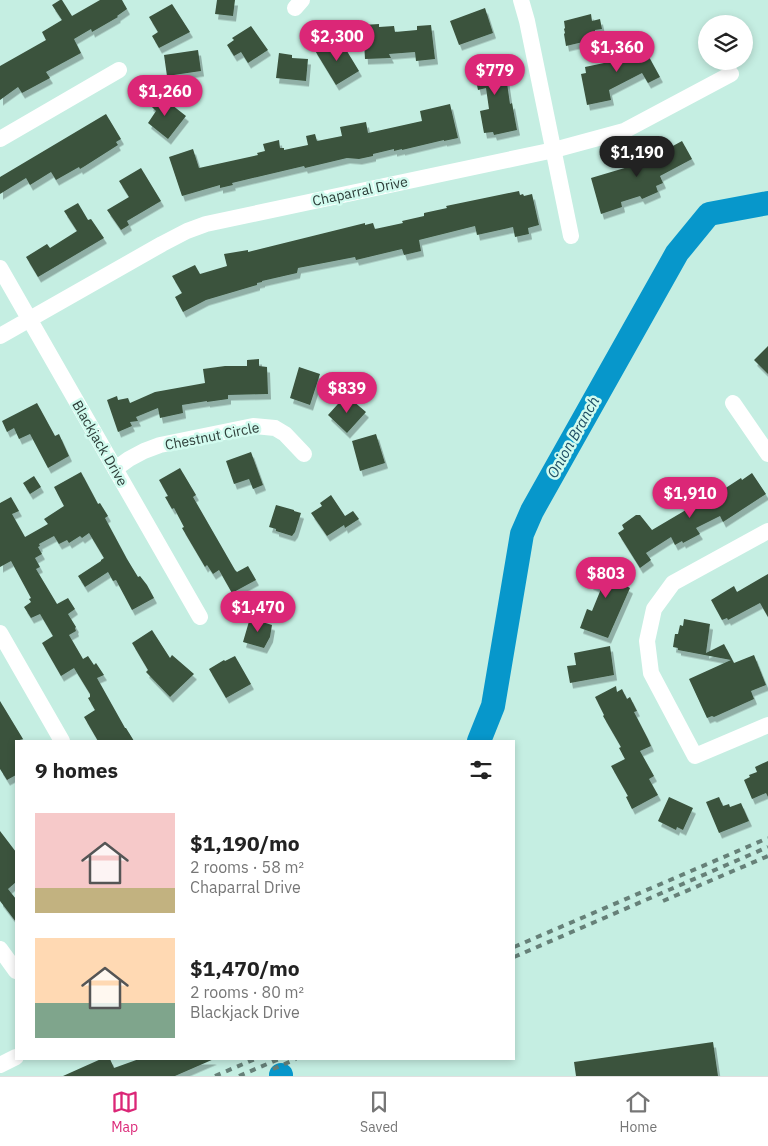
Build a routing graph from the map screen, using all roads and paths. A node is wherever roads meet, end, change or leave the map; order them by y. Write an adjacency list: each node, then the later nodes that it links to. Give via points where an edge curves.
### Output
1 (521, 0): 5 (street)
2 (119, 70): 4 (street)
3 (731, 74): 5 (street, Chaparral Drive, via 624,131)
4 (0, 139)
5 (554, 150): 6 (street); 8 (street, Chaparral Drive, via 206,224 162,244)
6 (571, 236)
7 (0, 268): 8 (street, Blackjack Drive)
8 (29, 319): 9 (street, Chaparral Drive); 13 (street, Blackjack Drive)
9 (0, 336)
10 (733, 403): 12 (street)
11 (304, 454): 13 (street, Chestnut Circle, via 275,428 253,426 152,448)
12 (768, 454)
13 (115, 469): 15 (street, Blackjack Drive)
14 (768, 531): 17 (street, via 674,583 654,609 647,641 652,673 696,756)
15 (200, 617)
16 (0, 633): 18 (street)
17 (768, 725)
18 (61, 740)
19 (0, 949): 20 (street)
20 (15, 970)
21 (15, 1058): 22 (street)
22 (0, 1065)

